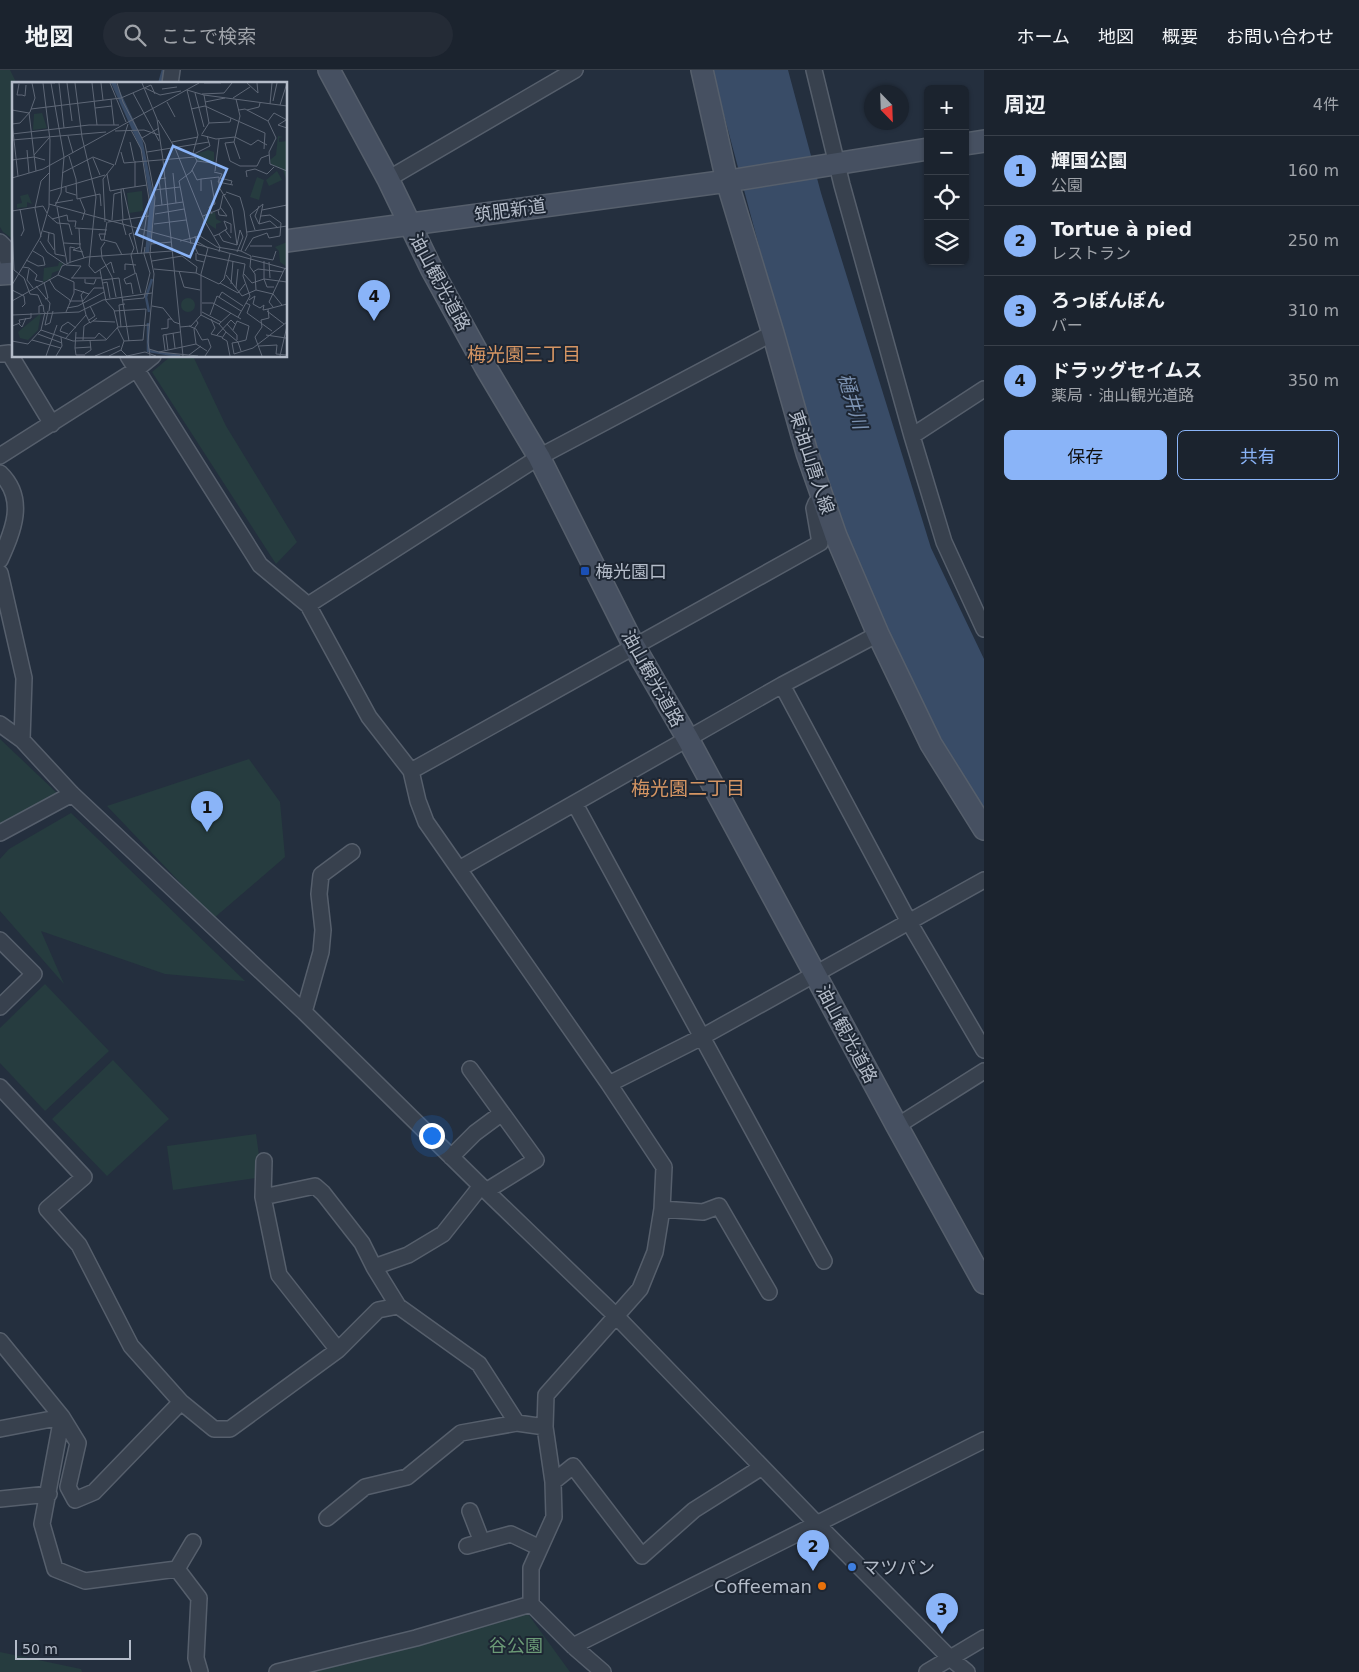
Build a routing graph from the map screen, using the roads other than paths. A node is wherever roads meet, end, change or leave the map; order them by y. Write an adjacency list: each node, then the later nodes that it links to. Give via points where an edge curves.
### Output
1 (329, 70): 9 (street, 油山観光道路)
2 (575, 70): 9 (street)
3 (702, 70): 10 (street, 東油山唐人線)
4 (814, 70): 8 (street)
5 (984, 141): 6 (street)
6 (969, 143)
7 (924, 151): 8 (street)
8 (836, 163): 10 (street, 筑肥新道); 23 (street)
9 (388, 178): 11 (street, 油山観光道路)
10 (731, 181): 11 (street, 筑肥新道); 15 (street, 東油山唐人線)
11 (410, 224): 12 (street, 筑肥新道); 25 (street, 油山観光道路, via 486,368)
12 (288, 241)
13 (0, 242): 14 (street, via 5,247)
14 (8, 273)
15 (773, 333): 25 (street); 27 (street, 東油山唐人線)
16 (0, 354): 17 (street, via 9,353)
17 (12, 358)
18 (12, 358): 22 (street)
19 (146, 358): 20 (street)
20 (133, 362): 22 (street); 30 (street, via 260,565)
21 (984, 389): 23 (street)
22 (52, 424): 24 (street)
23 (912, 436): 31 (street, via 944,542)
24 (0, 456)
25 (539, 457): 30 (street); 33 (street, 油山観光道路)
26 (0, 473): 28 (street, via 8,481 16,505 13,530)
27 (823, 499): 32 (street, 東油山唐人線); 33 (street, via 814,508 820,543)
28 (0, 560)
29 (0, 574): 37 (street, via 24,678)
30 (308, 604): 38 (street, via 369,717)
31 (984, 629)
32 (878, 634): 34 (street); 41 (street, 東油山唐人線, via 931,744)
33 (634, 646): 36 (street, 油山観光道路); 38 (street)
34 (782, 685): 36 (street); 46 (street)
35 (0, 724): 37 (street)
36 (688, 739): 40 (street); 48 (street, 油山観光道路)
37 (22, 740): 39 (street)
38 (411, 771): 44 (street, via 426,822)
39 (72, 794): 42 (street); 50 (street)
40 (575, 804): 44 (street); 51 (street)
41 (984, 829)
42 (0, 833)
43 (352, 852): 50 (street, via 321,875 322,952)
44 (459, 869): 55 (street)
45 (984, 880): 46 (street)
46 (909, 922): 48 (street); 52 (street)
47 (0, 940): 49 (street, via 34,974)
48 (816, 974): 51 (street); 58 (street, 油山観光道路)
49 (0, 1007)
50 (304, 1012): 59 (street)
51 (702, 1036): 55 (street); 64 (street)
52 (984, 1050)
53 (470, 1068): 57 (street)
54 (984, 1071): 58 (street)
55 (609, 1084): 63 (street, via 664,1167)
56 (0, 1086): 72 (street, via 84,1177 47,1209 80,1245 131,1346)
57 (502, 1113): 59 (street); 61 (street, via 536,1160)
58 (896, 1126): 66 (street, 油山観光道路)
59 (451, 1157): 61 (street)
60 (264, 1161): 62 (street)
61 (483, 1189): 65 (street, via 443,1234 408,1254); 69 (street)
62 (263, 1197): 65 (street, via 315,1186 362,1243); 71 (street, via 279,1275)
63 (662, 1209): 67 (street, via 703,1212 719,1206); 69 (street, via 655,1252 640,1289)
64 (824, 1261)
65 (374, 1267): 68 (street)
66 (984, 1283)
67 (769, 1292)
68 (398, 1306): 71 (street, via 378,1310); 74 (street, via 478,1364)
69 (616, 1316): 75 (street, via 546,1395); 78 (street)
70 (0, 1342): 73 (street)
71 (338, 1350): 72 (street, via 230,1429 214,1430)
72 (181, 1402): 73 (street, via 94,1492 75,1500 68,1487 78,1443)
73 (62, 1417): 76 (street); 80 (street)
74 (517, 1423): 75 (street); 83 (street, via 461,1433 407,1477 365,1487)
75 (545, 1427): 79 (street)
76 (0, 1428)
77 (984, 1440): 84 (street)
78 (762, 1467): 79 (street, via 694,1510 642,1556 573,1466); 84 (street)
79 (553, 1482): 88 (street, via 554,1517)
80 (49, 1494): 81 (street); 89 (street, via 42,1524 55,1569 85,1581)
81 (0, 1499)
82 (470, 1510): 86 (street)
83 (327, 1518)
84 (818, 1524): 92 (street); 93 (street)
85 (193, 1542): 89 (street)
86 (482, 1542): 87 (street); 88 (street, via 511,1534)
87 (467, 1546)
88 (540, 1548): 90 (street, via 531,1568)
89 (177, 1568): 94 (street, via 199,1598 196,1658)
90 (531, 1604): 92 (street); 95 (street, via 416,1638)
91 (984, 1638): 93 (street)
92 (573, 1646): 96 (street)
93 (950, 1658): 97 (street); 98 (street)
94 (200, 1672)
95 (277, 1672)
96 (603, 1672)
97 (927, 1672)
98 (967, 1672)

